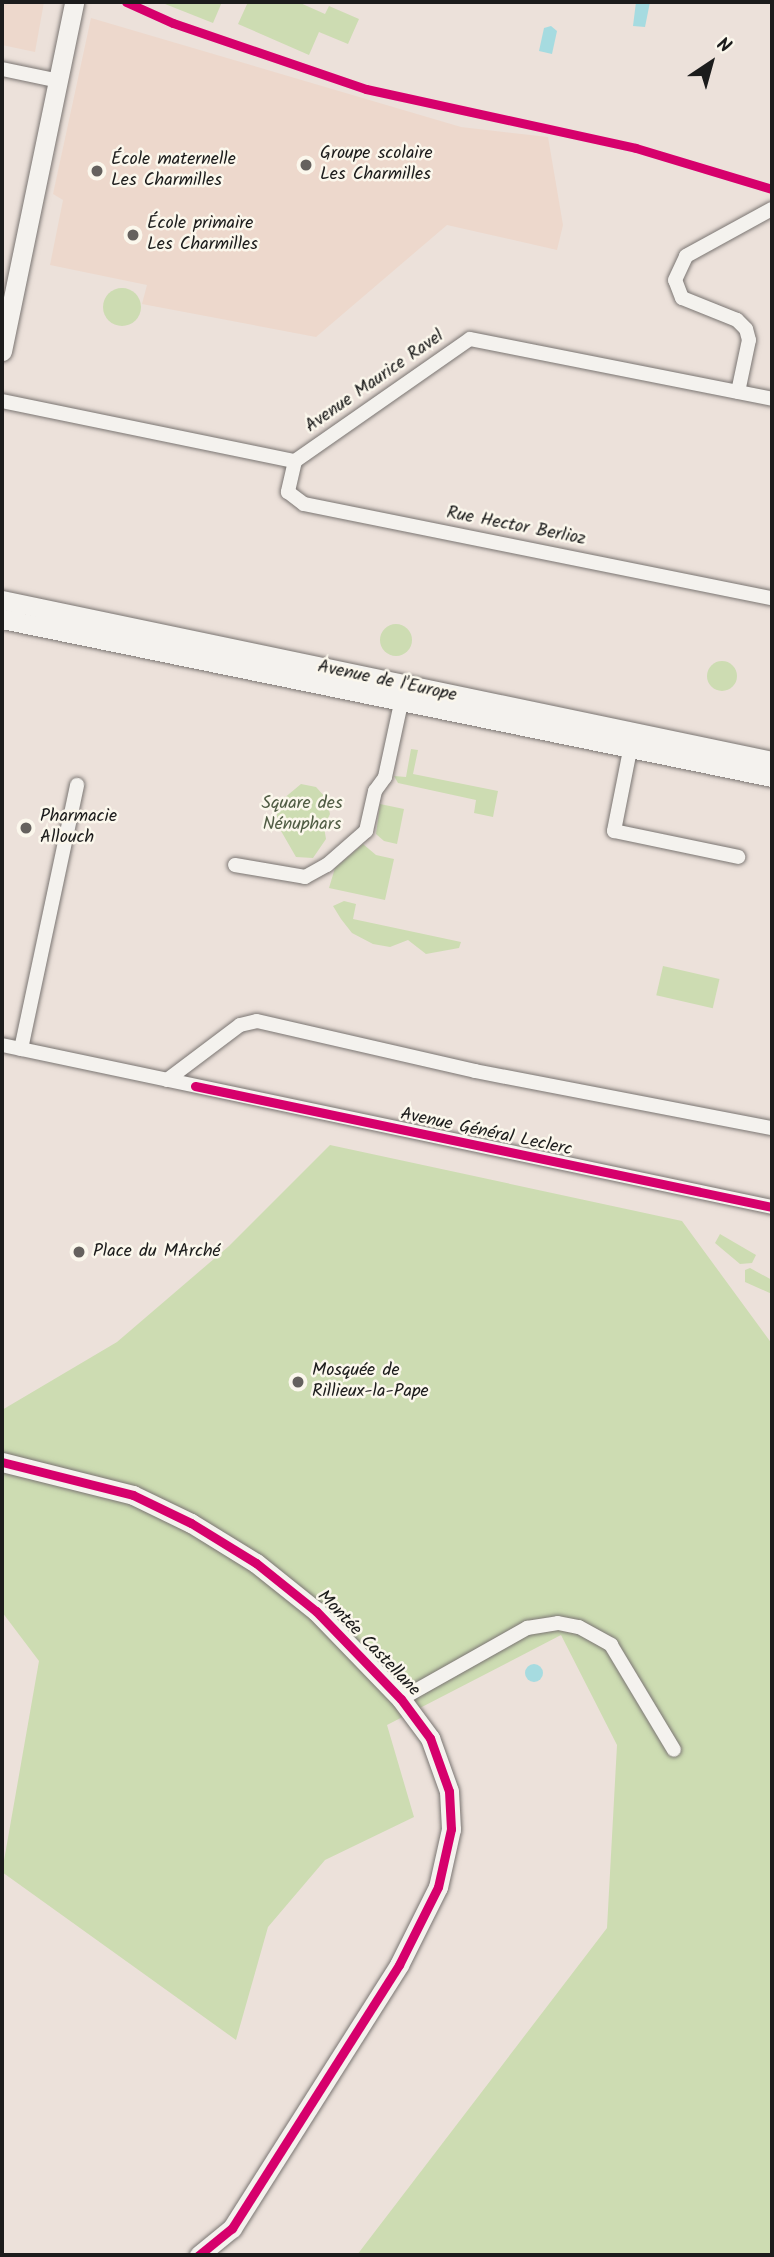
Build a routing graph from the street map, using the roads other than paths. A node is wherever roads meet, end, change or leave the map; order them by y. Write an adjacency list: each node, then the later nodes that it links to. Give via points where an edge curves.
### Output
1 (74, 2): 3 (street)
2 (2, 69): 3 (street)
3 (59, 81): 5 (street)
4 (772, 209): 6 (street, via 686,256 675,280 682,298 737,320 746,329 749,340)
5 (2, 351)
6 (738, 392): 7 (street, Avenue Maurice Ravel); 9 (street, Avenue Maurice Ravel, via 470,339)
7 (772, 399)
8 (2, 401): 9 (street)
9 (295, 461): 10 (street, Rue Hector Berlioz, via 288,492 304,504)
10 (772, 598)
11 (2, 600): 13 (street, Avenue de l'Europe)
12 (2, 619): 13 (street, Avenue de l'Europe)
13 (403, 693): 14 (street, Avenue de l'Europe); 19 (street, via 385,777 375,791 366,831 327,865 305,877)
14 (632, 739): 15 (street, Avenue de l'Europe); 16 (street, Avenue de l'Europe); 18 (street, via 614,831)
15 (772, 761)
16 (772, 777)
17 (77, 785): 21 (street)
18 (737, 857)
19 (235, 865)
20 (2, 1045): 21 (street, Avenue Général Leclerc)
21 (21, 1049): 22 (street, Avenue Général Leclerc)
22 (167, 1080): 23 (street, via 240,1025 257,1021 475,1071); 24 (street, Avenue Général Leclerc)
23 (772, 1128)
24 (772, 1207)
25 (2, 1462): 26 (street, Montée Castellane, via 133,1495 191,1523 256,1563 316,1611)
26 (401, 1699): 27 (street, via 527,1628 558,1623 579,1627 611,1645); 28 (street, Montée Castellane, via 430,1738 449,1791 451,1829 438,1887 399,1965 239,2216)
27 (674, 1750)
28 (198, 2255)

